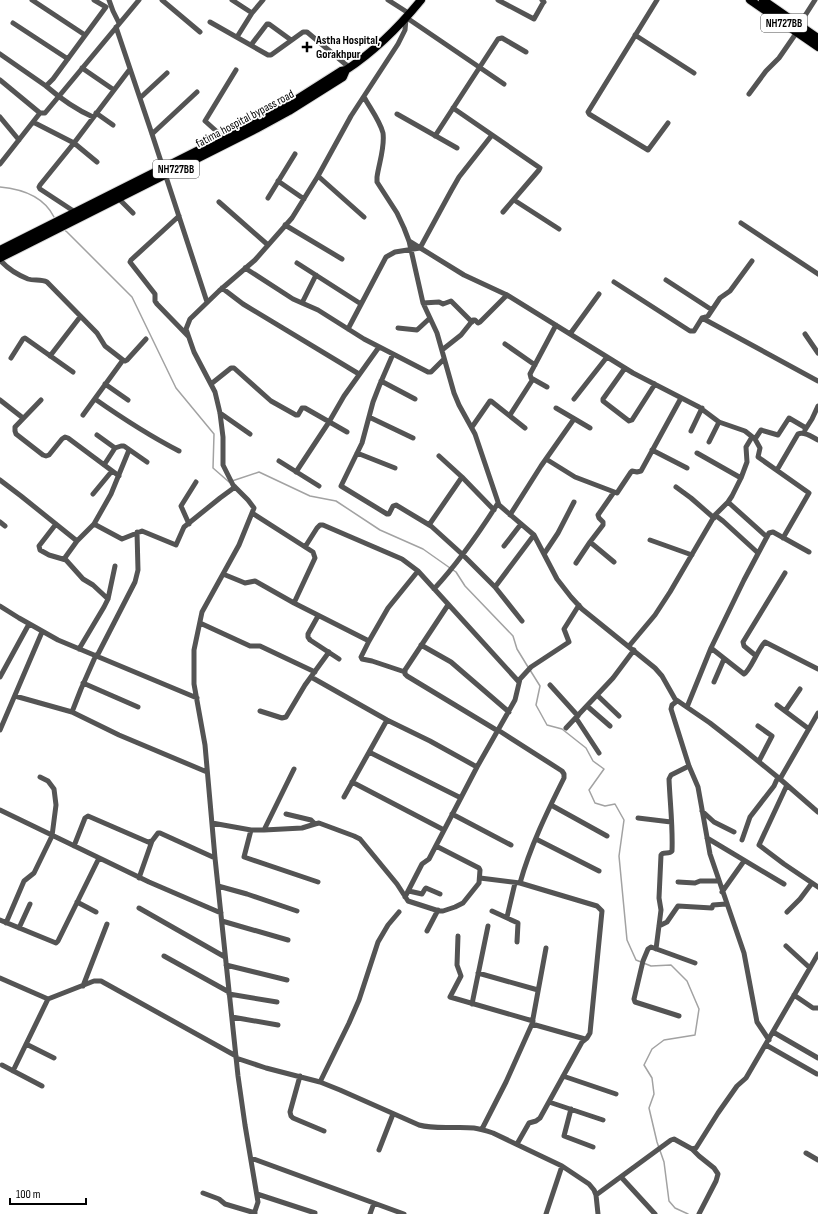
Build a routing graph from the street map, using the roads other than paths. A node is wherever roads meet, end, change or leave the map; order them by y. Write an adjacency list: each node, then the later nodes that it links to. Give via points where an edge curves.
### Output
1 (32, 0): 23 (street)
2 (94, 0): 15 (street)
3 (139, 0): 20 (street)
4 (162, 0): 22 (street)
5 (232, 0): 16 (street)
6 (263, 0): 16 (street)
7 (388, 0): 17 (street)
8 (421, 0): 17 (highway, fatima hospital bypass road / NH727BB)
9 (498, 0): 10 (street, via 534,19 544,2)
10 (542, 0)
11 (657, 0): 24 (street)
12 (750, 0): 21 (highway, NH727BB)
13 (763, 0): 21 (highway, NH727BB)
14 (815, 0): 21 (street)
15 (110, 2): 20 (street); 23 (street)
16 (252, 13): 25 (street)
17 (408, 17): 33 (street); 36 (highway, fatima hospital bypass road / NH727BB, via 394,32); 47 (street, via 398,44)
18 (13, 22): 32 (street)
19 (210, 22): 25 (street)
20 (117, 25): 34 (street); 35 (street)
21 (798, 28): 26 (highway, NH727BB); 29 (highway, NH727BB); 45 (street, via 779,58)
22 (200, 32)
23 (85, 35): 32 (street)
24 (634, 35): 39 (street); 55 (street, via 588,112 648,150)
25 (237, 37): 28 (street)
26 (818, 38)
27 (291, 40): 28 (street, via 270,55); 28 (street, via 267,24); 36 (street, via 307,32)
28 (251, 45)
29 (818, 47)
30 (526, 52): 33 (street, via 500,38)
31 (0, 54): 42 (street)
32 (68, 59): 42 (street)
33 (480, 67): 41 (street); 49 (street)
34 (82, 68): 43 (street); 46 (street)
35 (130, 69): 43 (street); 48 (street)
36 (348, 69): 60 (highway, fatima hospital bypass road / NH727BB, via 286,106); 67 (highway, fatima hospital bypass road / NH727BB, via 343,77 289,111)
37 (236, 70): 60 (street, via 205,121)
38 (167, 73): 48 (street)
39 (694, 73)
40 (0, 80): 50 (street)
41 (504, 84)
42 (46, 86): 46 (street)
43 (114, 90): 52 (street)
44 (196, 92): 57 (street)
45 (750, 94)
46 (58, 97): 50 (street, via 45,113); 52 (street, via 75,109)
47 (364, 97): 68 (street); 84 (street, via 383,134 377,182 401,220)
48 (140, 98): 57 (street)
49 (453, 108): 58 (street); 59 (street)
50 (40, 113): 54 (street)
51 (396, 114): 59 (street)
52 (95, 115): 56 (street); 62 (street)
53 (0, 117): 61 (street)
54 (33, 122): 61 (street); 62 (street)
55 (668, 124)
56 (113, 125)
57 (152, 134): 67 (street)
58 (492, 135): 73 (street, via 540,168); 86 (street, via 459,178)
59 (435, 136): 63 (street)
60 (224, 138): 67 (highway, fatima hospital bypass road / NH727BB)
61 (19, 140): 66 (street)
62 (74, 142): 65 (street); 76 (street, via 39,187)
63 (457, 148)
64 (295, 154): 69 (street)
65 (97, 162)
66 (0, 163)
67 (164, 171): 71 (highway, fatima hospital bypass road / NH727BB); 75 (highway, fatima hospital bypass road / NH727BB); 79 (street)
68 (318, 176): 72 (street); 80 (street)
69 (278, 181): 70 (street); 72 (street)
70 (268, 198)
71 (119, 199): 75 (highway, fatima hospital bypass road / NH727BB); 78 (street)
72 (304, 199): 82 (street)
73 (514, 200): 77 (street); 83 (street)
74 (219, 202): 85 (street)
75 (100, 204): 76 (highway, fatima hospital bypass road / NH727BB); 89 (highway, fatima hospital bypass road / NH727BB)
76 (75, 212): 87 (highway, fatima hospital bypass road / NH727BB)
77 (503, 212)
78 (133, 213)
79 (179, 216): 101 (street); 115 (street, via 130,262 155,294 156,303)
80 (364, 217)
81 (741, 223): 94 (street)
82 (285, 225): 85 (street); 90 (street)
83 (559, 229)
84 (409, 241): 86 (street); 88 (street)
85 (268, 245): 93 (street)
86 (420, 248): 88 (street); 100 (street, via 464,275)
87 (0, 250)
88 (410, 250): 103 (street); 104 (street, via 394,252 386,257)
89 (0, 259): 106 (street, via 6,267 28,279 47,282)
90 (342, 259)
91 (752, 261): 105 (street)
92 (297, 262): 95 (street)
93 (245, 268): 98 (street); 102 (street)
94 (818, 274)
95 (316, 275): 102 (street); 104 (street)
96 (666, 280): 105 (street)
97 (614, 282): 108 (street, via 690,331 695,330)
98 (222, 288): 101 (street); 130 (street, via 243,304)
99 (599, 294): 113 (street)
100 (507, 295): 109 (street, via 480,322); 110 (street)
101 (207, 302): 115 (street, via 190,319 186,329)
102 (302, 303): 112 (street)
103 (422, 303): 107 (street); 109 (street, via 443,304 451,300)
104 (361, 304): 112 (street)
105 (712, 310): 108 (street, via 708,316)
106 (80, 316): 122 (street); 126 (street, via 97,333 105,346)
107 (430, 318): 111 (street, via 417,330); 119 (street)
108 (702, 318): 133 (street)
109 (472, 322): 119 (street)
110 (556, 325): 113 (street); 127 (street)
111 (398, 328)
112 (348, 329): 118 (street)
113 (570, 334): 123 (street)
114 (805, 334): 120 (street)
115 (190, 338): 135 (street, via 194,352)
116 (146, 339): 126 (street, via 127,360)
117 (505, 344): 127 (street)
118 (378, 347): 121 (street); 130 (street)
119 (442, 350): 125 (street)
120 (818, 353)
121 (393, 354): 125 (street, via 430,372); 132 (street)
122 (50, 356): 124 (street, via 25,338); 129 (street)
123 (607, 357): 128 (street); 141 (street)
124 (11, 358)
125 (444, 359): 156 (street, via 454,393)
126 (123, 360): 134 (street)
127 (535, 365): 131 (street, via 530,374)
128 (625, 368): 136 (street); 136 (street, via 603,401 629,420 632,420)
129 (73, 372)
130 (359, 374): 154 (street)
131 (533, 379): 137 (street); 150 (street)
132 (381, 381): 140 (street); 151 (street)
133 (818, 382)
134 (106, 384): 139 (street); 144 (street)
135 (211, 384): 148 (street); 154 (street, via 234,368 273,402 296,415 305,408)
136 (655, 384): 138 (street)
137 (547, 387)
138 (681, 398): 147 (street); 171 (street)
139 (95, 399): 149 (street); 172 (street, via 138,428)
140 (415, 399)
141 (574, 399)
142 (0, 400): 152 (street)
143 (41, 400): 152 (street)
144 (128, 400)
145 (818, 406): 159 (street)
146 (556, 408): 153 (street)
147 (702, 408): 155 (street); 160 (street)
148 (220, 413): 163 (street); 190 (street, via 223,465)
149 (83, 415)
150 (510, 415): 156 (street, via 491,400); 157 (street)
151 (369, 417): 165 (street); 173 (street)
152 (23, 418): 179 (street, via 14,431 43,455 49,455 65,437)
153 (574, 419): 158 (street); 176 (street)
154 (329, 422): 161 (street); 184 (street)
155 (719, 422): 166 (street, via 745,431); 168 (street)
156 (472, 427): 197 (street)
157 (524, 428)
158 (590, 428)
159 (806, 428): 162 (street); 166 (street, via 789,418 778,435 762,430)
160 (691, 431)
161 (347, 432)
162 (803, 433): 167 (street); 182 (street, via 798,434)
163 (250, 434)
164 (97, 435): 169 (street)
165 (413, 438)
166 (754, 438): 182 (street, via 760,448 758,457); 187 (street, via 746,447 747,462)
167 (818, 440)
168 (709, 442)
169 (115, 448): 170 (street, via 122,445); 179 (street)
170 (129, 450): 178 (street); 185 (street)
171 (652, 450): 181 (street); 193 (street, via 641,471 632,471 619,492)
172 (179, 451)
173 (357, 453): 180 (street); 207 (street, via 341,485 342,488 387,514 396,505)
174 (697, 453): 187 (street)
175 (439, 456): 186 (street)
176 (546, 459): 193 (street, via 575,477); 200 (street)
177 (279, 461): 184 (street)
178 (147, 462)
179 (104, 464): 183 (street)
180 (395, 468)
181 (687, 468)
182 (777, 470): 212 (street, via 809,493)
183 (112, 471): 185 (street); 194 (street)
184 (296, 472): 191 (street)
185 (119, 476): 204 (street, via 112,494)
186 (462, 477): 198 (street); 207 (street)
187 (741, 478): 196 (street)
188 (0, 480): 203 (street)
189 (196, 482): 205 (street, via 181,506)
190 (234, 486): 199 (street, via 254,508); 205 (street)
191 (319, 486)
192 (676, 487): 201 (street)
193 (614, 492): 215 (street, via 598,515 603,525)
194 (93, 494)
195 (574, 502): 220 (street)
196 (728, 502): 201 (street); 211 (street)
197 (498, 503): 198 (street); 200 (street)
198 (494, 510): 221 (street)
199 (252, 514): 217 (street); 229 (street)
200 (510, 515): 206 (street)
201 (715, 516): 219 (street); 222 (street)
202 (0, 522): 208 (street)
203 (56, 524): 214 (street); 223 (street, via 39,548 50,556)
204 (94, 524): 209 (street, via 122,540); 214 (street)
205 (189, 524): 209 (street, via 183,529 176,545 142,531)
206 (521, 524): 210 (street); 216 (street)
207 (429, 525): 221 (street)
208 (5, 526)
209 (137, 532): 250 (street, via 138,570 135,582)
210 (534, 535): 220 (street); 230 (street)
211 (767, 537): 212 (street, via 771,532); 219 (street)
212 (784, 538): 218 (street)
213 (650, 540): 222 (street)
214 (78, 542): 223 (street)
215 (590, 542): 224 (street); 225 (street)
216 (504, 546)
217 (305, 547): 227 (street, via 317,528 323,525 402,559); 233 (street, via 313,552 315,558)
218 (809, 552)
219 (758, 553): 245 (street)
220 (544, 554): 235 (street, via 560,583)
221 (463, 555): 230 (street); 231 (street)
222 (692, 555): 244 (street, via 655,615)
223 (64, 559): 232 (street, via 83,579)
224 (614, 562)
225 (576, 563)
226 (115, 566): 232 (street)
227 (418, 571): 231 (street); 242 (street, via 388,608)
228 (785, 573): 249 (street, via 743,642 744,646)
229 (223, 574): 233 (street, via 245,583 255,581); 239 (street, via 202,612)
230 (495, 587): 238 (street)
231 (434, 589): 234 (street)
232 (108, 599): 246 (street)
233 (294, 603): 237 (street)
234 (448, 605): 243 (street); 258 (street)
235 (579, 605): 244 (street); 258 (street, via 564,630 569,642 531,668)
236 (0, 606): 240 (street)
237 (318, 616): 242 (street); 248 (street, via 308,637)
238 (522, 621)
239 (200, 623): 254 (street, via 250,646 260,646); 265 (street, via 194,650 194,684)
240 (29, 624): 241 (street); 256 (street)
241 (42, 632): 246 (street); 264 (street)
242 (369, 641): 255 (street, via 361,659)
243 (421, 645): 255 (street); 274 (street, via 451,662)
244 (629, 646): 247 (street)
245 (711, 648): 252 (street); 270 (street)
246 (79, 649): 250 (street)
247 (634, 650): 263 (street); 266 (street, via 659,672)
248 (329, 652): 251 (street); 254 (street)
249 (756, 655): 252 (street, via 748,672 744,674); 253 (street, via 763,643 767,642)
250 (97, 656): 260 (street); 265 (street)
251 (339, 659)
252 (724, 659): 259 (street)
253 (818, 669)
254 (315, 672): 257 (street)
255 (405, 672): 284 (street, via 406,676)
256 (0, 676)
257 (311, 677): 271 (street, via 284,719); 278 (street)
258 (518, 682): 274 (street, via 515,700)
259 (714, 682)
260 (83, 683): 269 (street); 273 (street)
261 (550, 685): 277 (street)
262 (800, 689): 272 (street)
263 (597, 695): 268 (street); 276 (street)
264 (15, 696): 273 (street); 283 (street)
265 (197, 698): 291 (street)
266 (677, 701): 270 (street); 288 (street, via 671,709)
267 (777, 705): 272 (street)
268 (587, 706): 277 (street); 279 (street)
269 (138, 707)
270 (687, 707): 287 (street)
271 (260, 711)
272 (785, 711): 282 (street)
273 (72, 712): 291 (street)
274 (508, 712): 284 (street)
275 (818, 713): 282 (street)
276 (619, 716)
277 (577, 717): 281 (street); 286 (street)
278 (387, 720): 285 (street); 289 (street)
279 (610, 726)
280 (758, 726): 287 (street, via 772,736)
281 (566, 728)
282 (809, 729): 293 (street)
283 (0, 730)
284 (498, 731): 289 (street); 298 (street, via 563,772 564,778)
285 (369, 752): 294 (street); 297 (street)
286 (599, 753)
287 (759, 762): 293 (street)
288 (690, 766): 300 (street, via 698,788); 305 (street, via 670,776)
289 (477, 767): 297 (street)
290 (294, 769): 309 (street)
291 (207, 772): 306 (street)
292 (40, 777): 312 (street, via 48,781 54,789 56,804)
293 (779, 778): 295 (street); 316 (street, via 752,814)
294 (352, 782): 296 (street); 310 (street)
295 (787, 785): 301 (street); 331 (street, via 759,844)
296 (344, 797)
297 (461, 798): 303 (street)
298 (551, 805): 313 (street); 314 (street)
299 (0, 810): 312 (street)
300 (702, 811): 311 (street, via 714,822); 315 (street)
301 (818, 812)
302 (286, 814): 307 (street, via 311,820)
303 (452, 814): 310 (street); 318 (street)
304 (638, 818): 305 (street)
305 (671, 822): 356 (street, via 672,851 661,856)
306 (212, 823): 308 (street); 322 (street)
307 (315, 824): 309 (street, via 302,828); 338 (street, via 357,837 394,880)
308 (251, 830): 309 (street); 328 (street, via 244,857)
309 (264, 830)
310 (444, 830): 320 (street)
311 (734, 832)
312 (52, 836): 319 (street); 353 (street, via 34,873 24,881)
313 (608, 836)
314 (536, 838): 324 (street); 330 (street)
315 (707, 838): 323 (street); 327 (street)
316 (742, 840)
317 (152, 841): 319 (street, via 144,842 88,816); 322 (street, via 160,833); 325 (street)
318 (511, 845)
319 (74, 846): 321 (street)
320 (436, 846): 326 (street, via 479,868); 335 (street, via 429,859 421,866)
321 (99, 858): 325 (street); 339 (street)
322 (215, 858): 333 (street)
323 (744, 861): 332 (street); 336 (street)
324 (600, 871)
325 (139, 878): 349 (street)
326 (480, 878): 330 (street); 343 (street, via 460,905 443,911)
327 (719, 881): 329 (street); 336 (street)
328 (318, 882)
329 (678, 882)
330 (517, 883): 350 (street); 387 (street, via 597,906 602,911 590,1033)
331 (812, 883): 334 (street); 348 (street)
332 (784, 884)
333 (218, 886): 344 (street); 349 (street)
334 (818, 887)
335 (409, 891): 337 (street, via 422,894 426,888); 338 (street)
336 (722, 892): 341 (street)
337 (440, 894)
338 (405, 898): 343 (street, via 410,902)
339 (77, 902): 346 (street); 357 (street, via 56,943)
340 (30, 904): 357 (street)
341 (726, 904): 356 (street, via 713,905 712,908 678,906 667,922); 388 (street, via 744,953 757,1022)
342 (138, 908): 367 (street)
343 (438, 910): 358 (street)
344 (297, 911)
345 (492, 911): 350 (street)
346 (96, 912)
347 (400, 912): 398 (street, via 378,942 359,1000)
348 (787, 912)
349 (221, 913): 352 (street)
350 (506, 917): 361 (street, via 518,923)
351 (0, 920): 353 (street)
352 (222, 921): 360 (street); 367 (street)
353 (6, 923): 357 (street)
354 (108, 924): 374 (street)
355 (488, 926): 371 (street)
356 (659, 926): 364 (street)
357 (19, 928)
358 (427, 931)
359 (458, 936): 380 (street, via 457,965 461,976 450,997)
360 (288, 940)
361 (517, 942)
362 (786, 946): 370 (street)
363 (546, 948): 375 (street)
364 (656, 949): 368 (street); 382 (street, via 648,949 643,961 635,1002)
365 (818, 954): 370 (street)
366 (164, 956): 376 (street)
367 (225, 958): 369 (street)
368 (695, 963)
369 (226, 965): 373 (street); 376 (street)
370 (810, 968): 377 (street)
371 (478, 973): 375 (street); 380 (street)
372 (0, 978): 378 (street)
373 (288, 980)
374 (83, 986): 378 (street); 390 (street, via 98,981 105,982)
375 (538, 990): 384 (street)
376 (229, 993): 379 (street); 383 (street)
377 (794, 995): 381 (street, via 813,1008); 386 (street)
378 (48, 999): 389 (street)
379 (278, 1002)
380 (472, 1004): 384 (street)
381 (818, 1008)
382 (679, 1016)
383 (232, 1017): 385 (street); 390 (street)
384 (533, 1022): 387 (street); 405 (street)
385 (278, 1024)
386 (774, 1032): 388 (street); 392 (street)
387 (584, 1039): 397 (street)
388 (767, 1043): 395 (street); 409 (street, via 746,1078 737,1086 696,1148)
389 (26, 1044): 391 (street); 394 (street)
390 (236, 1057): 396 (street, via 266,1068); 412 (street)
391 (54, 1058)
392 (818, 1058)
393 (2, 1066): 394 (street)
394 (13, 1071): 399 (street)
395 (816, 1074)
396 (300, 1076): 398 (street); 406 (street, via 290,1116)
397 (563, 1076): 400 (street); 401 (street)
398 (320, 1082): 403 (street)
399 (42, 1086)
400 (616, 1094)
401 (549, 1102): 402 (street); 407 (street, via 538,1120 527,1124)
402 (571, 1109): 404 (street); 408 (street, via 564,1136)
403 (393, 1114): 405 (street, via 428,1128); 410 (street)
404 (603, 1120)
405 (482, 1129): 407 (street)
406 (324, 1131)
407 (517, 1144): 414 (street)
408 (593, 1147)
409 (692, 1149): 415 (street, via 674,1139 671,1140); 427 (street, via 718,1174)
410 (379, 1150)
411 (806, 1153): 413 (street)
412 (251, 1158): 417 (street); 419 (street)
413 (818, 1160)
414 (562, 1166): 418 (street, via 589,1184); 424 (street)
415 (622, 1178): 418 (street); 426 (street)
416 (203, 1193): 421 (street)
417 (257, 1194): 420 (street); 421 (street)
418 (596, 1196): 425 (street)
419 (374, 1203): 422 (street); 423 (street)
420 (314, 1213)
421 (255, 1214)
422 (370, 1214)
423 (404, 1214)
424 (546, 1214)
425 (598, 1214)
426 (655, 1214)
427 (699, 1214)

